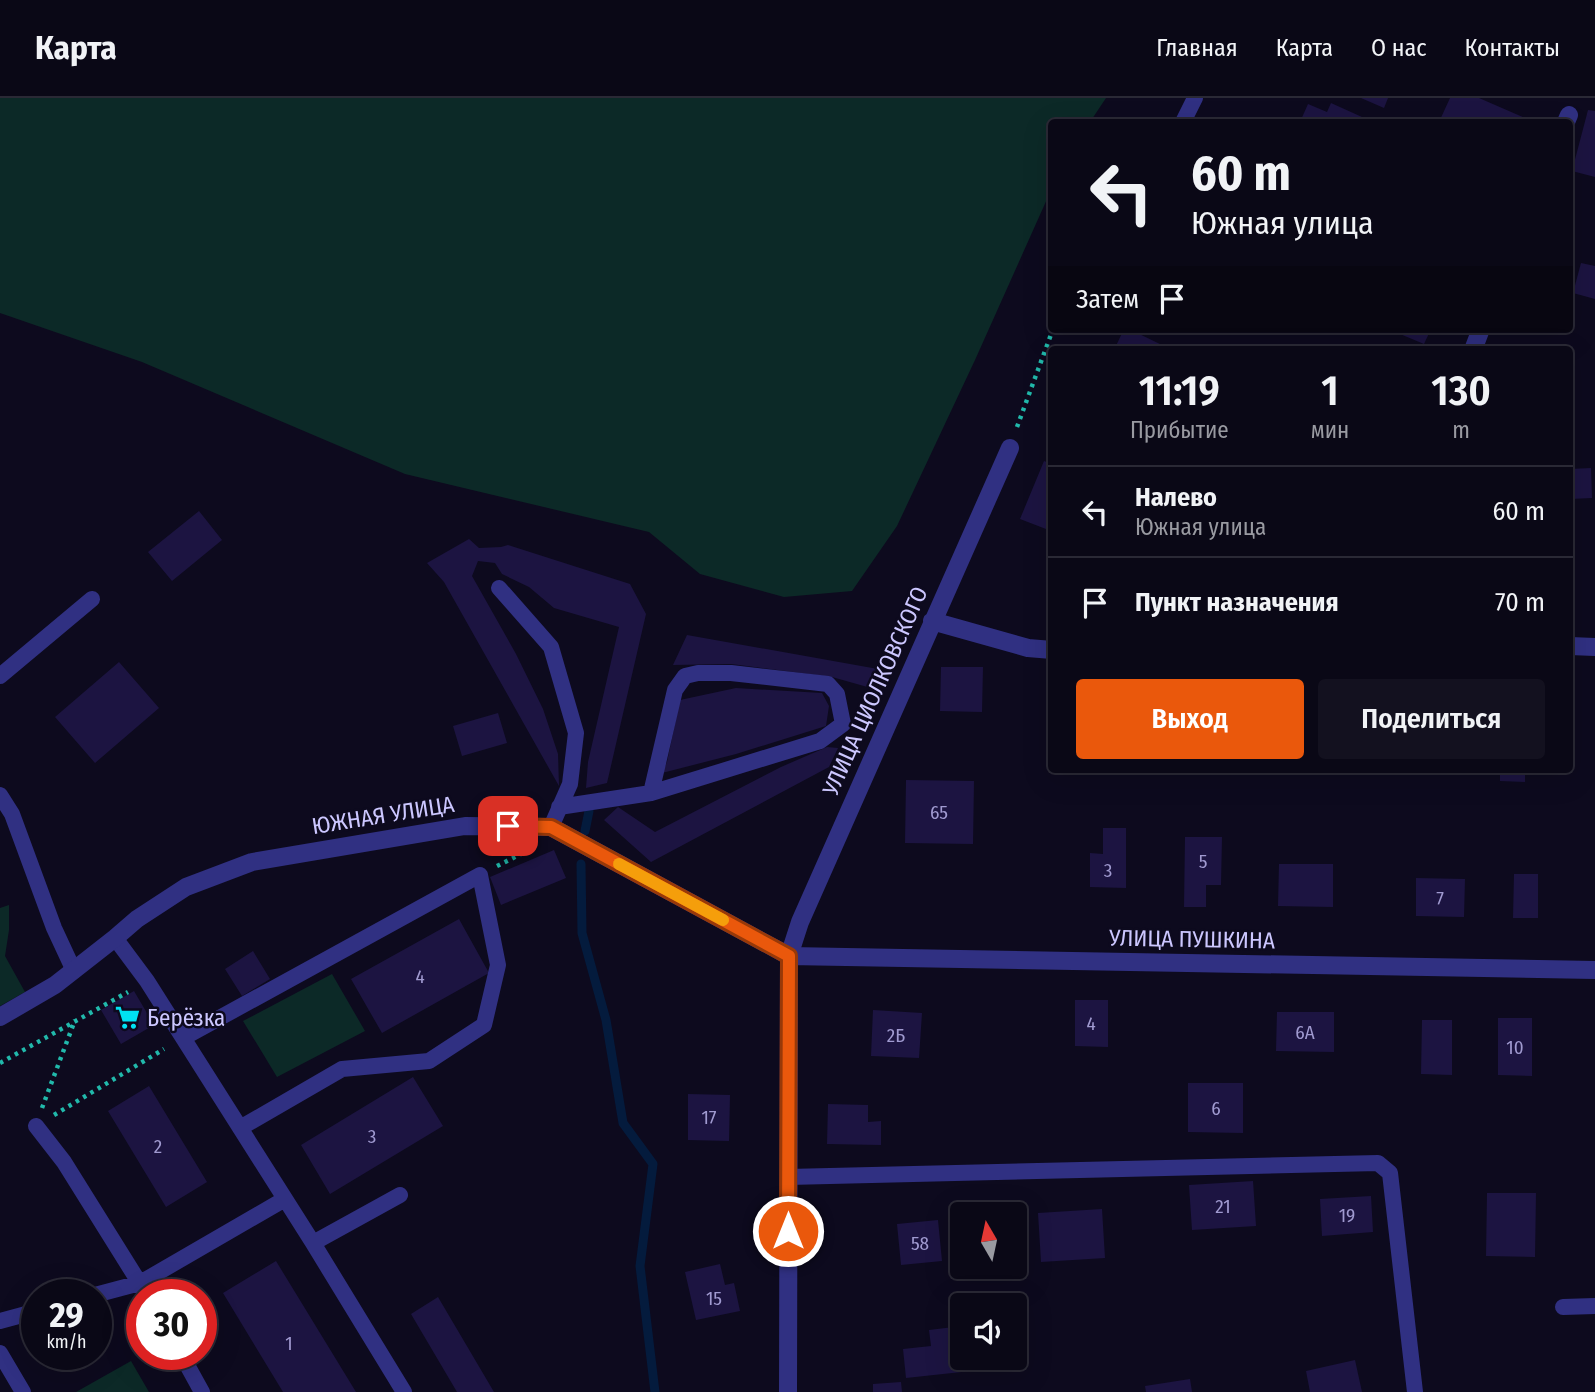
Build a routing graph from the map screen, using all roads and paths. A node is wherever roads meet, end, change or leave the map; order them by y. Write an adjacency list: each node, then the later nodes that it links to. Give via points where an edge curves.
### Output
1 (1195, 98): 2 (lane)
2 (1184, 119)
3 (1052, 333): 4 (path)
4 (1010, 447): 7 (street, УЛИЦА ЦИОЛКОВСКОГО)
5 (499, 587): 14 (lane, via 551,647 576,733 569,784)
6 (92, 599): 11 (lane)
7 (932, 621): 10 (street); 19 (street, УЛИЦА ЦИОЛКОВСКОГО)
8 (1573, 646): 9 (street)
9 (1595, 647)
10 (1048, 650)
11 (0, 676)
12 (651, 793): 12 (lane, via 820,741 843,724 837,694 828,684 731,673 685,676 675,690); 14 (lane)
13 (0, 795): 21 (lane, via 12,814)
14 (559, 807): 15 (lane)
15 (551, 827): 18 (street, ЮЖНАЯ УЛИЦА, via 465,826 252,862 186,887); 19 (street, ЮЖНАЯ УЛИЦА)
16 (527, 851): 17 (path)
17 (480, 875): 25 (lane); 28 (lane, via 498,965 484,1025 429,1061 342,1069)
18 (115, 938): 21 (street, ЮЖНАЯ УЛИЦА); 22 (lane)
19 (789, 956): 20 (street, УЛИЦА ПУШКИНА); 29 (street, УЛИЦА ЦИОЛКОВСКОГО)
20 (1595, 970)
21 (74, 971): 23 (street, ЮЖНАЯ УЛИЦА)
22 (147, 981): 24 (path); 25 (lane)
23 (0, 1017)
24 (75, 1020): 26 (path); 27 (path)
25 (183, 1038): 27 (path); 28 (lane)
26 (0, 1063)
27 (36, 1126): 33 (lane, via 64,1162)
28 (240, 1128): 31 (lane)
29 (788, 1177): 44 (street, УЛИЦА ЦИОЛКОВСКОГО); 45 (lane, via 1378,1163 1390,1173)
30 (400, 1195): 32 (lane)
31 (285, 1199): 32 (lane); 34 (lane)
32 (313, 1242): 43 (lane)
33 (137, 1279)
34 (159, 1279)
35 (1595, 1306): 36 (lane)
36 (1563, 1307)
37 (21, 1315): 38 (lane)
38 (0, 1321)
39 (0, 1353): 41 (lane)
40 (190, 1370): 42 (lane)
41 (23, 1392)
42 (202, 1392)
43 (404, 1392)
44 (788, 1392)
45 (1415, 1392)

